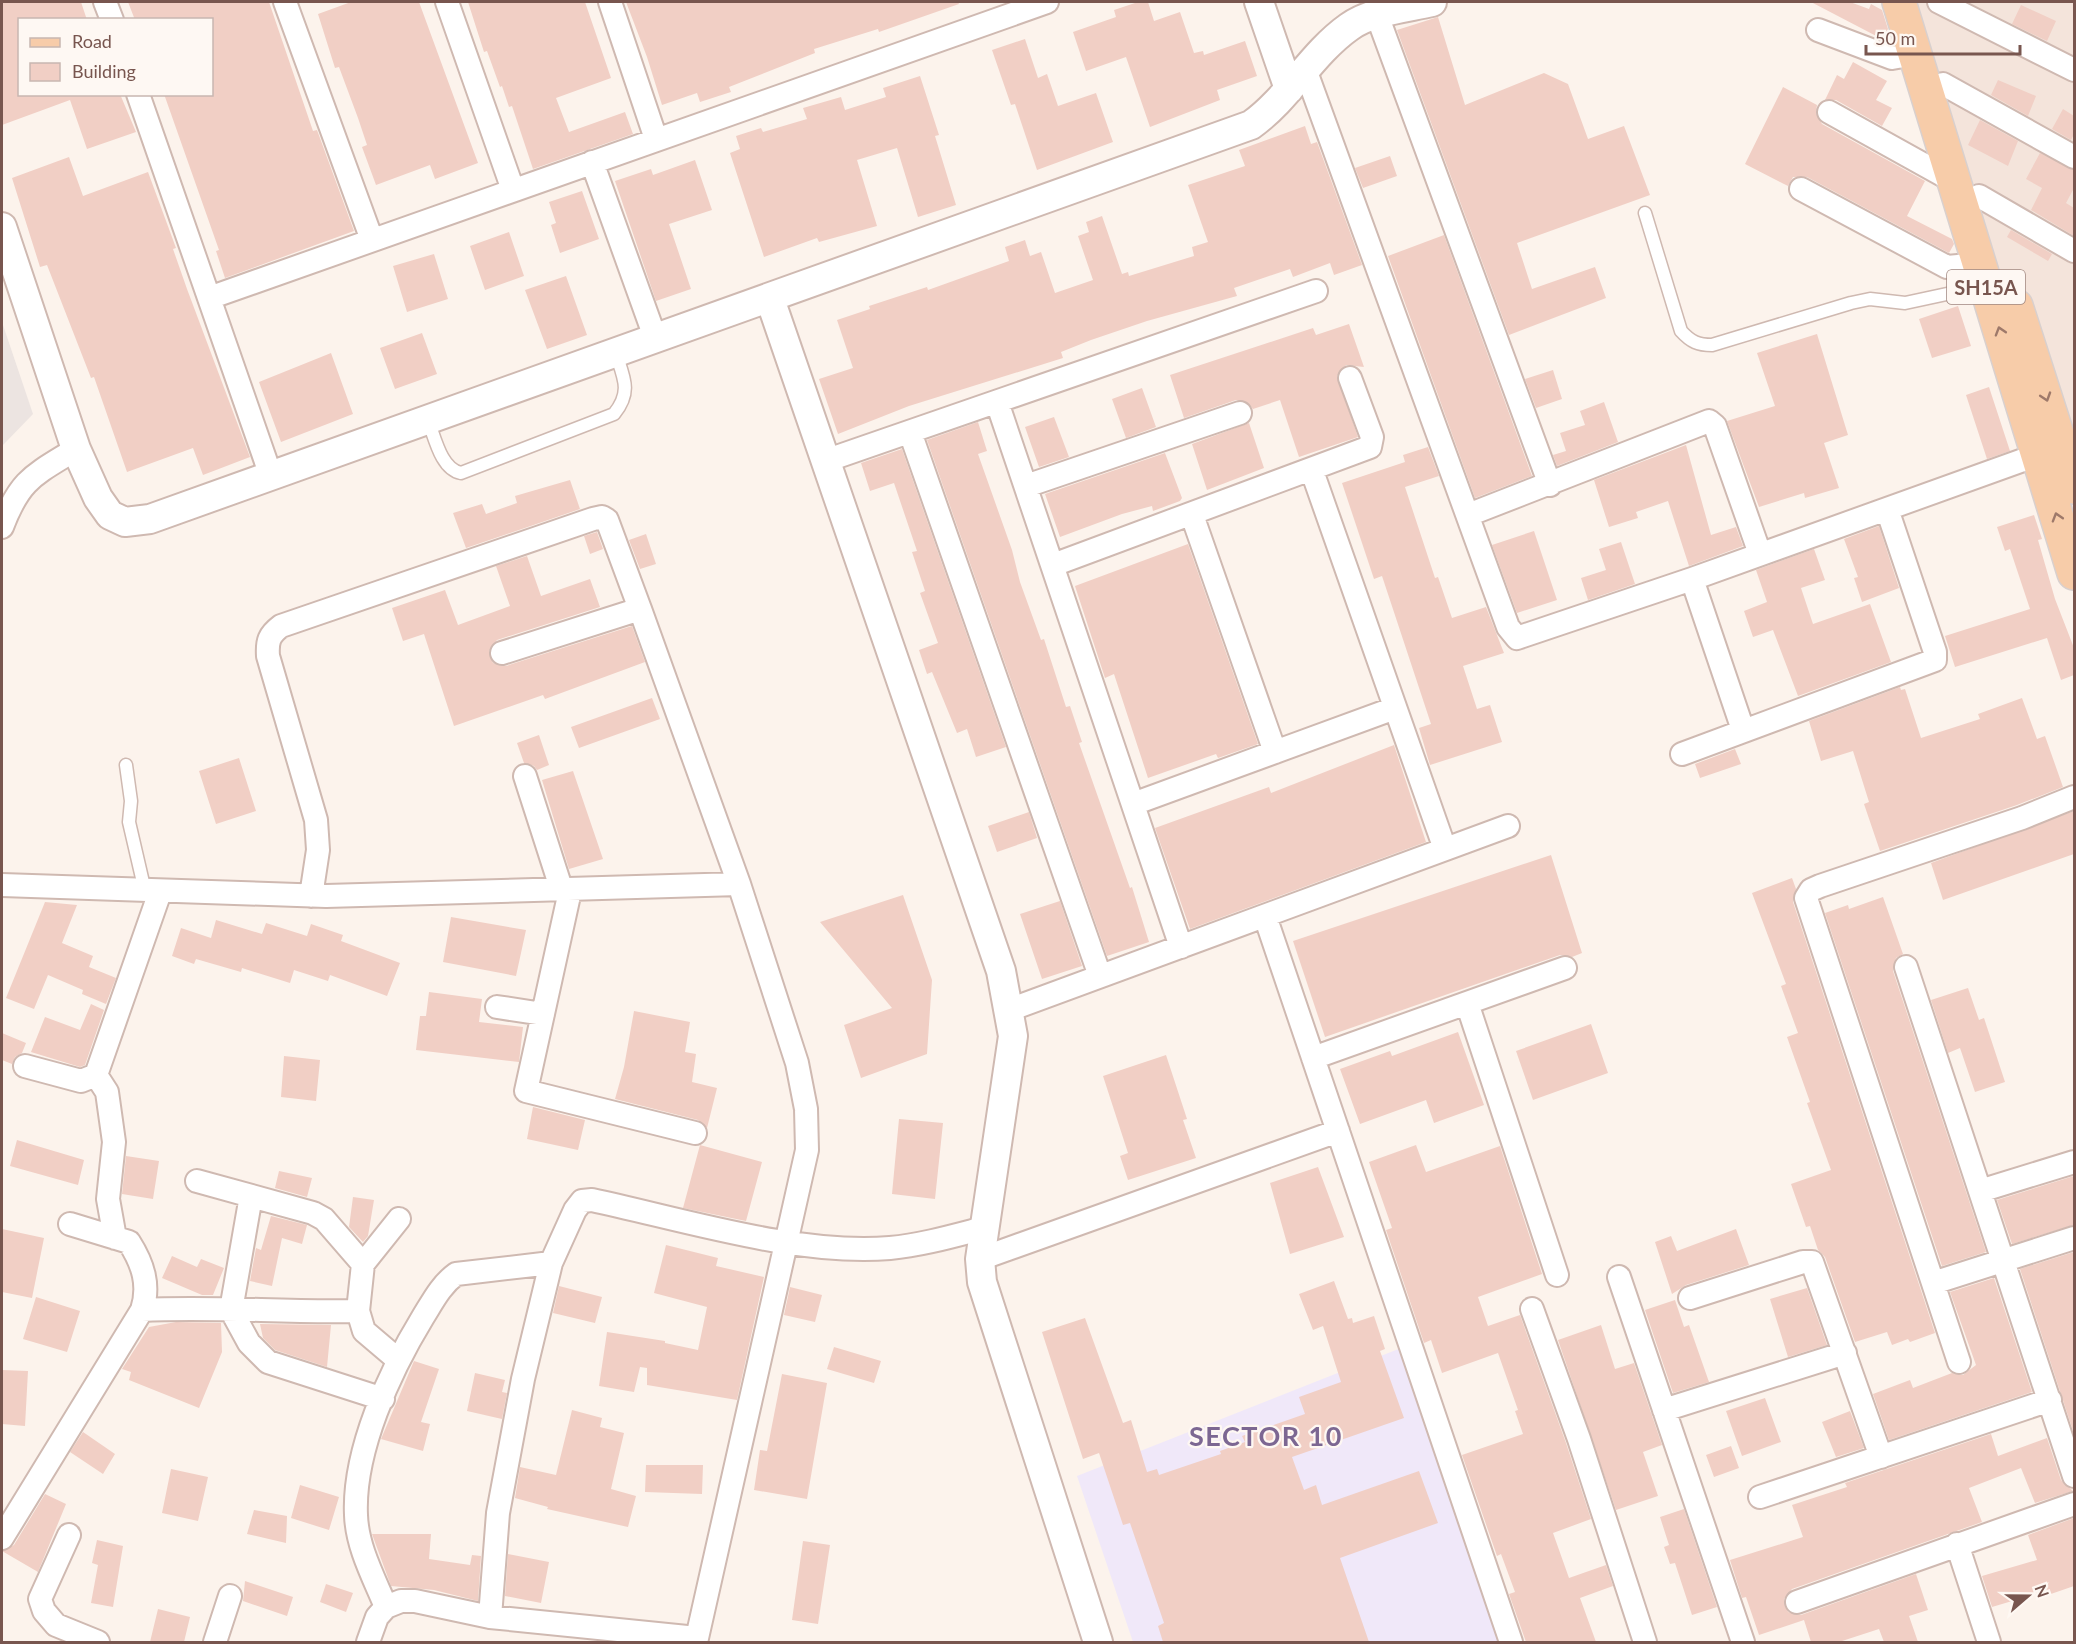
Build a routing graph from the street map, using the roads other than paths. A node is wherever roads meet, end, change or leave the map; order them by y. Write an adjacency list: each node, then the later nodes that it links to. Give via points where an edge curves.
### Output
1 (105, 2): 12 (street)
2 (285, 2): 28 (street)
3 (447, 2): 25 (street)
4 (610, 2): 20 (street)
5 (1047, 2): 20 (street)
6 (1259, 2): 16 (street)
7 (1432, 2): 11 (street)
8 (1899, 2): 14 (main road, SH15A)
9 (1919, 2): 18 (main road, SH15A)
10 (1939, 2): 15 (street)
11 (1377, 15): 16 (street, via 1351,26); 46 (street)
12 (111, 18)
13 (1818, 30): 14 (street, via 1892,58)
14 (1915, 54): 18 (main road, SH15A)
15 (2074, 70)
16 (1297, 79): 33 (street, via 1251,125); 51 (street, via 1330,130)
17 (139, 96): 32 (street)
18 (1942, 102): 21 (street); 24 (main road, SH15A)
19 (1829, 112): 24 (street)
20 (656, 139): 22 (street)
21 (2074, 157)
22 (592, 162): 25 (street); 34 (street)
23 (1801, 189): 30 (street, via 1947,267)
24 (1967, 189): 29 (street); 30 (main road, SH15A); 41 (main road, SH15A, one-way to 41)
25 (513, 190): 28 (street)
26 (1645, 213): 30 (lane, via 1681,331 1699,345 1712,345 1870,299 1905,303)
27 (2, 227): 42 (street)
28 (372, 240): 32 (street)
29 (2074, 251)
30 (1983, 275): 41 (main road, SH15A, one-way to 30)
31 (1316, 291): 37 (street)
32 (208, 298): 45 (street)
33 (770, 299): 34 (street); 43 (street)
34 (656, 340): 35 (street)
35 (616, 354): 39 (street); 39 (lane, via 626,385 623,403 614,414 461,473 447,465)
36 (1350, 378): 44 (street, via 1373,442 1365,451)
37 (997, 402): 40 (street); 47 (street)
38 (1240, 414): 47 (street)
39 (428, 420): 45 (street)
40 (910, 432): 43 (street); 78 (street)
41 (2058, 447): 48 (main road, SH15A); 49 (street); 55 (main road, SH15A, one-way to 41)
42 (76, 449): 45 (street, via 98,498 110,515 125,522 150,519); 52 (street, via 27,479 12,498)
43 (825, 461): 81 (street, via 1001,971)
44 (1312, 471): 50 (street); 59 (street)
45 (270, 476)
46 (1550, 485): 51 (street); 53 (street, via 1702,423 1713,422)
47 (1026, 486): 54 (street)
48 (2074, 487)
49 (1887, 509): 53 (street); 60 (street, via 1935,660)
50 (1192, 514): 54 (street); 61 (street)
51 (1468, 515): 56 (street, via 1508,627 1517,638)
52 (2, 527)
53 (1760, 554): 56 (street)
54 (1053, 565): 66 (street)
55 (2074, 573)
56 (1692, 579): 60 (street)
57 (640, 609): 58 (street); 69 (street); 73 (street, via 611,526 602,517 281,626 272,633 267,642 268,656 316,820 318,850)
58 (502, 653)
59 (1395, 708): 61 (street); 68 (street)
60 (1743, 730): 62 (street)
61 (1275, 752): 66 (street)
62 (1682, 754)
63 (126, 765): 72 (lane, via 131,801 129,822)
64 (525, 776): 71 (street)
65 (2074, 797): 104 (street, via 1820,886 1806,898)
66 (1133, 804): 75 (street)
67 (1508, 826): 68 (street)
68 (1445, 849): 74 (street)
69 (739, 884): 71 (street); 97 (street, via 797,1063 806,1109 807,1150)
70 (2, 885): 72 (street)
71 (566, 891): 73 (street); 82 (street)
72 (152, 892): 73 (street); 85 (street)
73 (310, 896)
74 (1265, 916): 75 (street); 83 (street)
75 (1181, 946): 78 (street)
76 (1906, 967): 90 (street)
77 (1565, 968): 79 (street)
78 (1100, 976): 81 (street)
79 (1467, 1003): 83 (street); 102 (street)
80 (497, 1007): 82 (street)
81 (1009, 1010): 94 (street, via 1013,1036)
82 (543, 1014): 87 (street, via 526,1091)
83 (1313, 1058): 86 (street)
84 (24, 1066): 85 (street, via 81,1081)
85 (96, 1074): 95 (street, via 107,1092 114,1142 108,1198)
86 (1338, 1131): 98 (street); 131 (street)
87 (695, 1133)
88 (2074, 1162): 90 (street)
89 (197, 1181): 91 (street)
90 (1980, 1191): 99 (street)
91 (251, 1196): 101 (street, via 324,1219); 108 (street)
92 (399, 1219): 101 (street)
93 (70, 1224): 95 (street)
94 (984, 1228): 97 (street, via 891,1248); 98 (street)
95 (116, 1238): 107 (street, via 129,1242 144,1270 146,1296)
96 (2074, 1238): 99 (street)
97 (785, 1242): 100 (street, via 592,1200 582,1201 575,1210); 126 (street, via 697,1638)
98 (980, 1259): 130 (street, via 982,1281)
99 (2004, 1260): 104 (street); 114 (street)
100 (550, 1263): 111 (street, via 456,1274 444,1282); 126 (street, via 498,1513)
101 (363, 1264): 109 (street)
102 (1557, 1275)
103 (1619, 1277): 115 (street)
104 (1933, 1283): 112 (street)
105 (1690, 1298): 110 (street, via 1812,1262)
106 (1532, 1309): 132 (street)
107 (142, 1310): 108 (street); 121 (street)
108 (231, 1310): 109 (street); 113 (street, via 249,1343 268,1362)
109 (358, 1311): 111 (street, via 364,1331)
110 (1845, 1353): 115 (street); 116 (street)
111 (398, 1359): 113 (street)
112 (1959, 1362)
113 (383, 1399): 125 (street, via 360,1467 356,1516 368,1564)
114 (2050, 1400): 116 (street); 117 (street)
115 (1664, 1410): 133 (street)
116 (1881, 1457): 118 (street)
117 (2074, 1476)
118 (1760, 1497)
119 (2074, 1504): 122 (street)
120 (69, 1535): 127 (street, via 40,1599 44,1611 56,1624)
121 (2, 1539)
122 (1957, 1544): 124 (street); 134 (street)
123 (230, 1596): 128 (street)
124 (1797, 1602)
125 (386, 1607): 126 (street, via 400,1601 415,1601); 129 (street, via 377,1617)
126 (490, 1617)
127 (98, 1642)
128 (215, 1642)
129 (368, 1642)
130 (1098, 1642)
131 (1511, 1642)
132 (1645, 1642)
133 (1743, 1642)
134 (1987, 1642)

